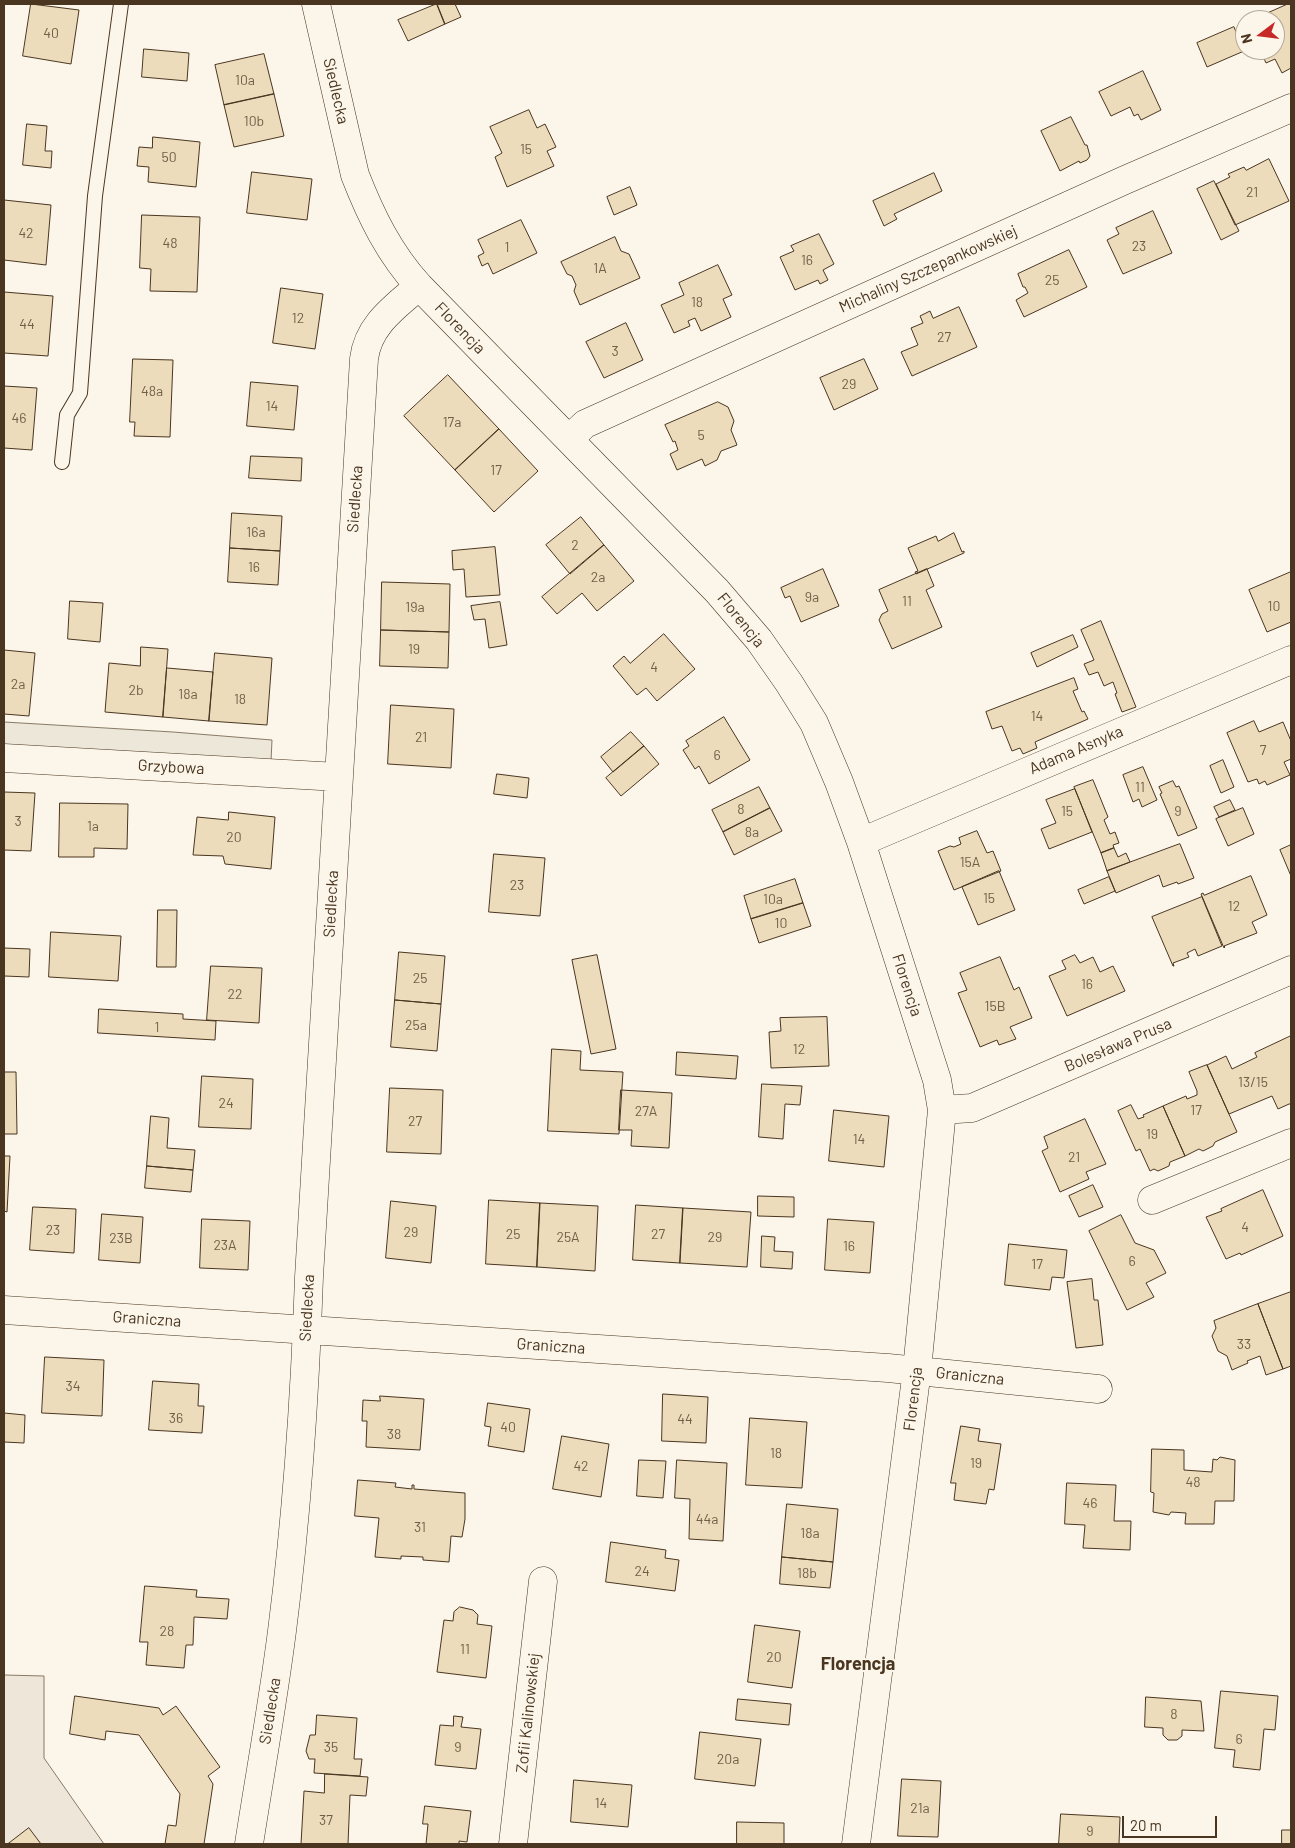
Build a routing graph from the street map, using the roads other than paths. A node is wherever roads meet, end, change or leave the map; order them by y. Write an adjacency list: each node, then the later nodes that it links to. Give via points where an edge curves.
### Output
1 (121, 4): 6 (lane, via 95,196 80,393 67,414)
2 (316, 4): 4 (street, Siedlecka, via 355,175 390,250)
3 (1291, 108): 5 (street, Michaliny Szczepankowskiej, via 585,424)
4 (419, 286): 5 (street, Florencja); 9 (street, Siedlecka, via 377,326 365,347)
5 (569, 439): 10 (street, Florencja, via 717,591 758,640 814,723)
6 (62, 462)
7 (1291, 660): 10 (street, Adama Asnyka)
8 (4, 758): 9 (street, Grzybowa)
9 (338, 777): 16 (street, Siedlecka)
10 (861, 842): 12 (street, Florencja, via 936,1080)
11 (1291, 970): 12 (street, Bolesława Prusa, via 972,1108)
12 (942, 1110): 17 (street, Florencja)
13 (1291, 1143): 14 (street)
14 (1152, 1200)
15 (4, 1310): 16 (street, Graniczna)
16 (306, 1331): 17 (street, Graniczna); 20 (street, Siedlecka, via 282,1632)
17 (917, 1370): 18 (street, Graniczna); 22 (street, Florencja)
18 (1098, 1389)
19 (543, 1581): 21 (street, Zofii Kalinowskiej)
20 (249, 1844)
21 (513, 1844)
22 (856, 1844)

